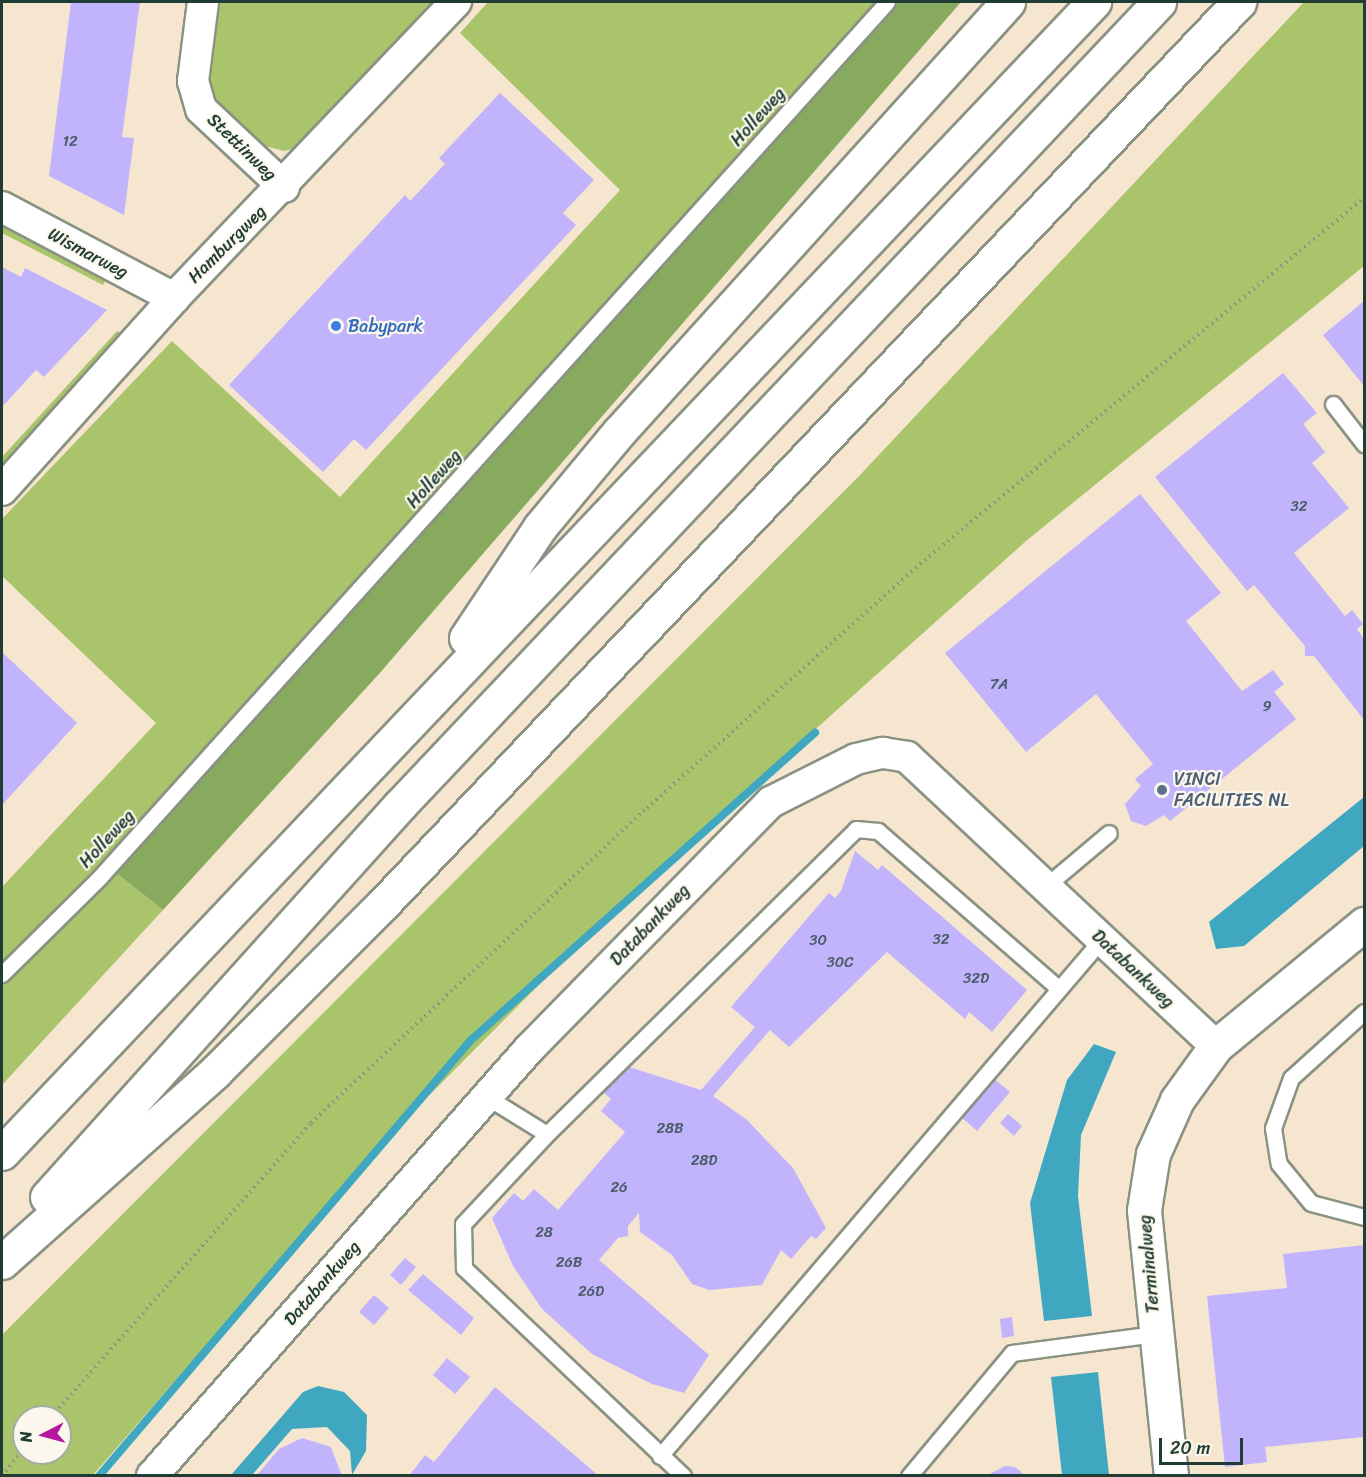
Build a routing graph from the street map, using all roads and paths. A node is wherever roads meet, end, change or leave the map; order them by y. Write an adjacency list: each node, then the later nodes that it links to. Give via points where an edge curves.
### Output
1 (203, 2): 8 (street, Stettinweg, via 193,81 201,109)
2 (456, 2): 8 (street, Hamburgweg)
3 (887, 2): 20 (lane, Holleweg, via 115,860)
4 (1008, 2): 15 (main road, via 619,432 540,527)
5 (1094, 2): 15 (main road)
6 (1159, 2): 28 (main road, via 400,805)
7 (1239, 2): 29 (main road, via 383,904 215,1072)
8 (284, 187): 11 (street, Hamburgweg)
9 (1365, 198): 31 (path, via 920,564 647,808 311,1123)
10 (2, 207): 11 (street, Wismarweg)
11 (174, 298): 14 (street, Hamburgweg)
12 (1332, 404): 13 (lane)
13 (1365, 444)
14 (2, 490)
15 (417, 712): 26 (main road)
16 (1109, 833): 17 (lane)
17 (1046, 886): 19 (street, Databankweg); 24 (street, Databankweg, via 907,757 883,753 856,759 771,802)
18 (1365, 924): 23 (main road, Terminalweg)
19 (1101, 940): 21 (lane); 23 (street, Databankweg)
20 (2, 974)
21 (1059, 989): 25 (lane, via 878,831 856,829 843,835); 32 (lane)
22 (1365, 1012): 27 (lane, via 1291,1078 1273,1128 1279,1164 1311,1203)
23 (1215, 1046): 30 (main road, Terminalweg, via 1177,1100 1153,1154 1144,1210)
24 (487, 1097): 25 (lane); 35 (street, Databankweg)
25 (547, 1134): 32 (lane, via 463,1224 464,1268)
26 (2, 1153)
27 (1365, 1217)
28 (2, 1247)
29 (2, 1262)
30 (1155, 1334): 37 (lane, via 1012,1353); 38 (main road, Terminalweg)
31 (62, 1405)
32 (660, 1456): 36 (lane)
33 (12, 1463): 34 (path)
34 (2, 1476)
35 (152, 1476)
36 (683, 1476)
37 (909, 1476)
38 (1171, 1476)

